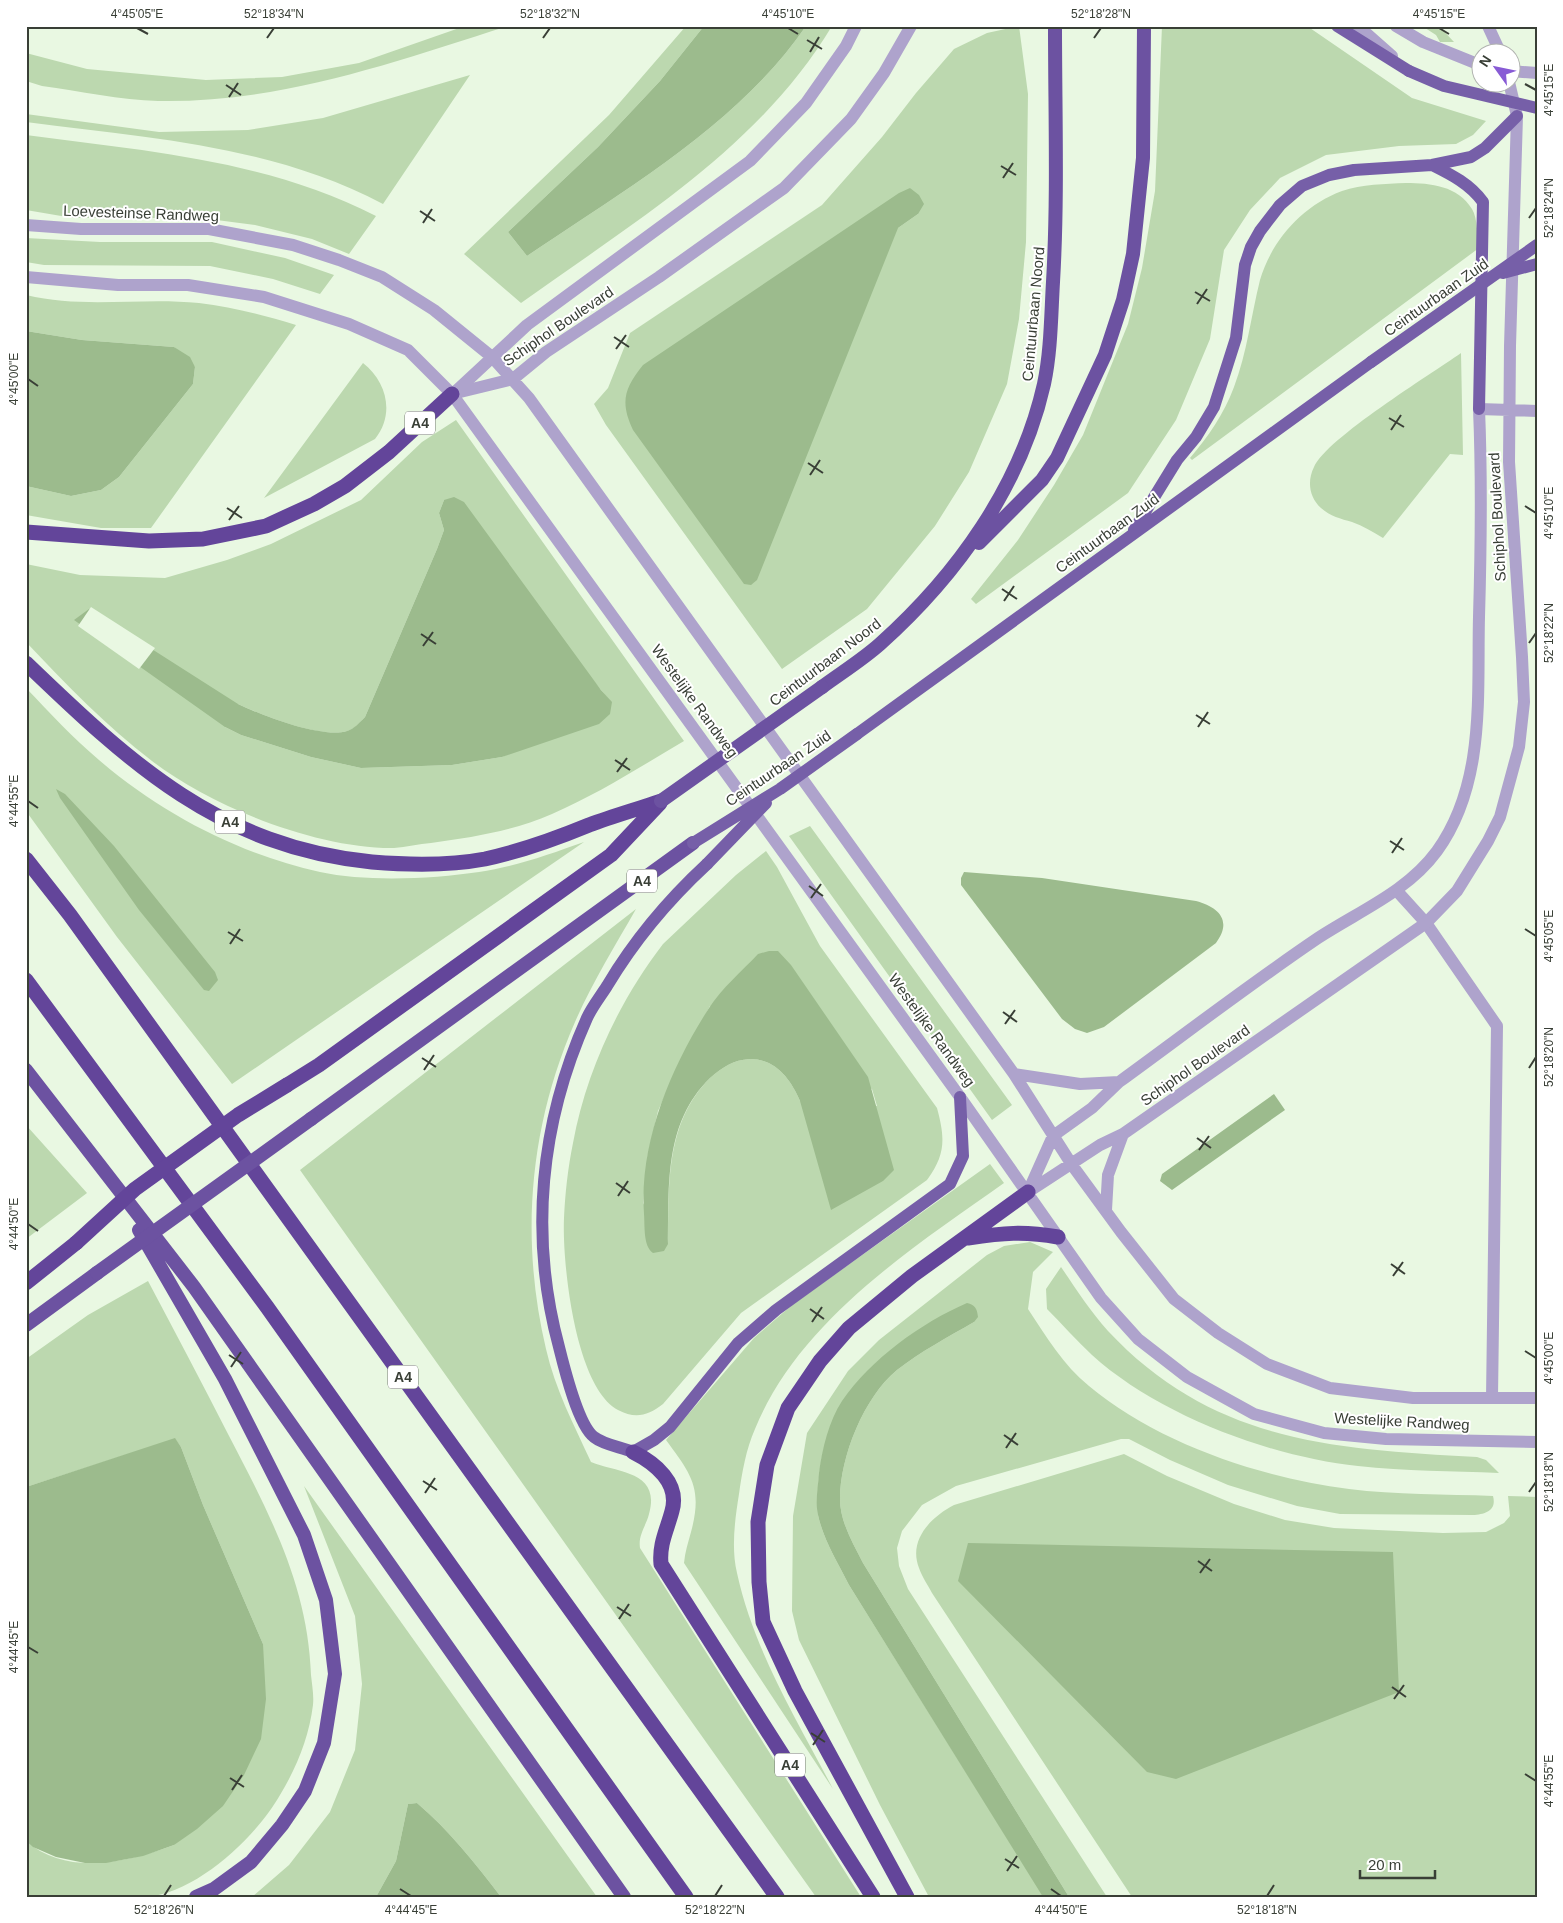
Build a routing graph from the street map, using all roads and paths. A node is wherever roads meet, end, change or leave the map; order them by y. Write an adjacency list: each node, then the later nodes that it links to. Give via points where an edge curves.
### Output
1 (856, 26): 23 (street, Schiphol Boulevard, via 846,46 806,103 750,161 527,325)
2 (911, 26): 24 (street, Schiphol Boulevard, via 884,73 851,119 784,188 546,352)
3 (1055, 26): 31 (highway, Ceintuurbaan Noord, via 1056,229 1044,383 1024,447 1003,493)
4 (1337, 26): 11 (main road)
5 (1358, 26): 11 (street)
6 (1396, 26): 10 (street, via 1423,42)
7 (1488, 26): 9 (street)
8 (1144, 29): 31 (highway, via 1144,158 1133,254 1123,300 1104,355 1076,421 1042,480)
9 (1495, 42)
10 (1470, 61)
11 (1409, 71): 15 (main road, bridge, via 1444,86)
12 (1520, 72): 13 (street)
13 (1537, 73)
14 (1511, 92): 16 (street, Schiphol Boulevard)
15 (1537, 108)
16 (1517, 116): 17 (main road, via 1471,157); 27 (street, Schiphol Boulevard)
17 (1432, 164): 26 (main road, via 1467,184 1483,202); 30 (main road, via 1329,175 1302,186 1280,205 1251,247 1245,265 1236,338 1214,407)
18 (26, 225): 23 (street, Loevesteinse Randweg, via 81,229 210,229 292,245 382,277 434,310)
19 (1537, 245): 21 (main road, Ceintuurbaan Zuid, bridge)
20 (1537, 264): 21 (main road, bridge)
21 (1495, 275): 30 (main road, Ceintuurbaan Zuid, bridge)
22 (26, 277): 25 (street, via 118,285 188,285 264,297 349,324 408,350)
23 (492, 357): 24 (street, Westelijke Randweg); 25 (street, Schiphol Boulevard)
24 (513, 379): 25 (street, Schiphol Boulevard); 41 (street, Westelijke Randweg)
25 (452, 394): 29 (highway, A4, via 345,486 266,526 203,540 148,541); 43 (street, Westelijke Randweg)
26 (1479, 409): 27 (street); 37 (street, Schiphol Boulevard, via 1482,496 1480,682 1469,781 1453,823 1436,852)
27 (1510, 410): 28 (street); 38 (street, Schiphol Boulevard, via 1510,499 1524,702 1519,747 1500,817 1488,841 1458,891)
28 (1537, 412)
29 (26, 532)
30 (1132, 534): 33 (main road, Ceintuurbaan Zuid, bridge)
31 (945, 577): 34 (highway, Ceintuurbaan Noord, bridge, via 878,645)
32 (26, 663): 34 (highway, A4, via 130,759 170,789 242,829 319,854 396,864 449,864 484,859 538,846 590,824)
33 (780, 789): 35 (main road, Ceintuurbaan Zuid, bridge); 57 (main road, bridge, via 677,891 628,952 588,1017 562,1087 547,1151 542,1214 544,1278 571,1391 589,1433)
34 (662, 802): 52 (highway, A4, bridge, via 610,856 319,1065 238,1115 135,1189)
35 (693, 844): 53 (highway, A4, bridge)
36 (26, 859): 61 (highway, A4, via 70,915)
37 (1397, 891): 38 (street); 42 (street, Schiphol Boulevard, via 1319,938)
38 (1426, 923): 44 (street, Schiphol Boulevard); 54 (street, via 1497,1026)
39 (26, 980): 60 (highway, via 261,1299)
40 (26, 1070): 46 (highway)
41 (1014, 1074): 42 (street, via 1080,1084); 45 (street, Westelijke Randweg)
42 (1119, 1082): 45 (street, Schiphol Boulevard, via 1092,1108)
43 (960, 1097): 48 (street, Westelijke Randweg); 57 (main road, via 963,1156 950,1184 776,1310 738,1344 670,1427)
44 (1123, 1134): 47 (street, Schiphol Boulevard, via 1100,1145); 49 (street, via 1108,1175)
45 (1052, 1136): 47 (street, Westelijke Randweg); 48 (street)
46 (98, 1163): 58 (highway, via 225,1379 304,1535 326,1600 335,1674 324,1743 305,1791 251,1862 214,1889); 59 (highway, via 194,1287)
47 (1072, 1165): 48 (street, Schiphol Boulevard); 49 (street, Westelijke Randweg)
48 (1028, 1192): 50 (street, Westelijke Randweg); 51 (highway, A4)
49 (1106, 1210): 54 (street, Westelijke Randweg, via 1174,1299 1218,1333 1268,1364 1330,1388 1413,1398)
50 (1058, 1237): 51 (highway, via 1012,1232); 56 (street, Westelijke Randweg, via 1101,1298 1138,1339 1187,1377 1254,1414 1324,1433 1386,1439)
51 (964, 1238): 63 (highway, A4, via 849,1328 820,1362 788,1408 767,1465 758,1522 763,1622 794,1691)
52 (26, 1283)
53 (26, 1326)
54 (1492, 1398): 55 (street, Westelijke Randweg)
55 (1537, 1398)
56 (1537, 1442)
57 (633, 1452): 62 (highway, A4, via 657,1467 672,1492 673,1509 660,1550 661,1564)
58 (196, 1897)
59 (624, 1897)
60 (686, 1897)
61 (777, 1897)
62 (873, 1897)
63 (907, 1897)

